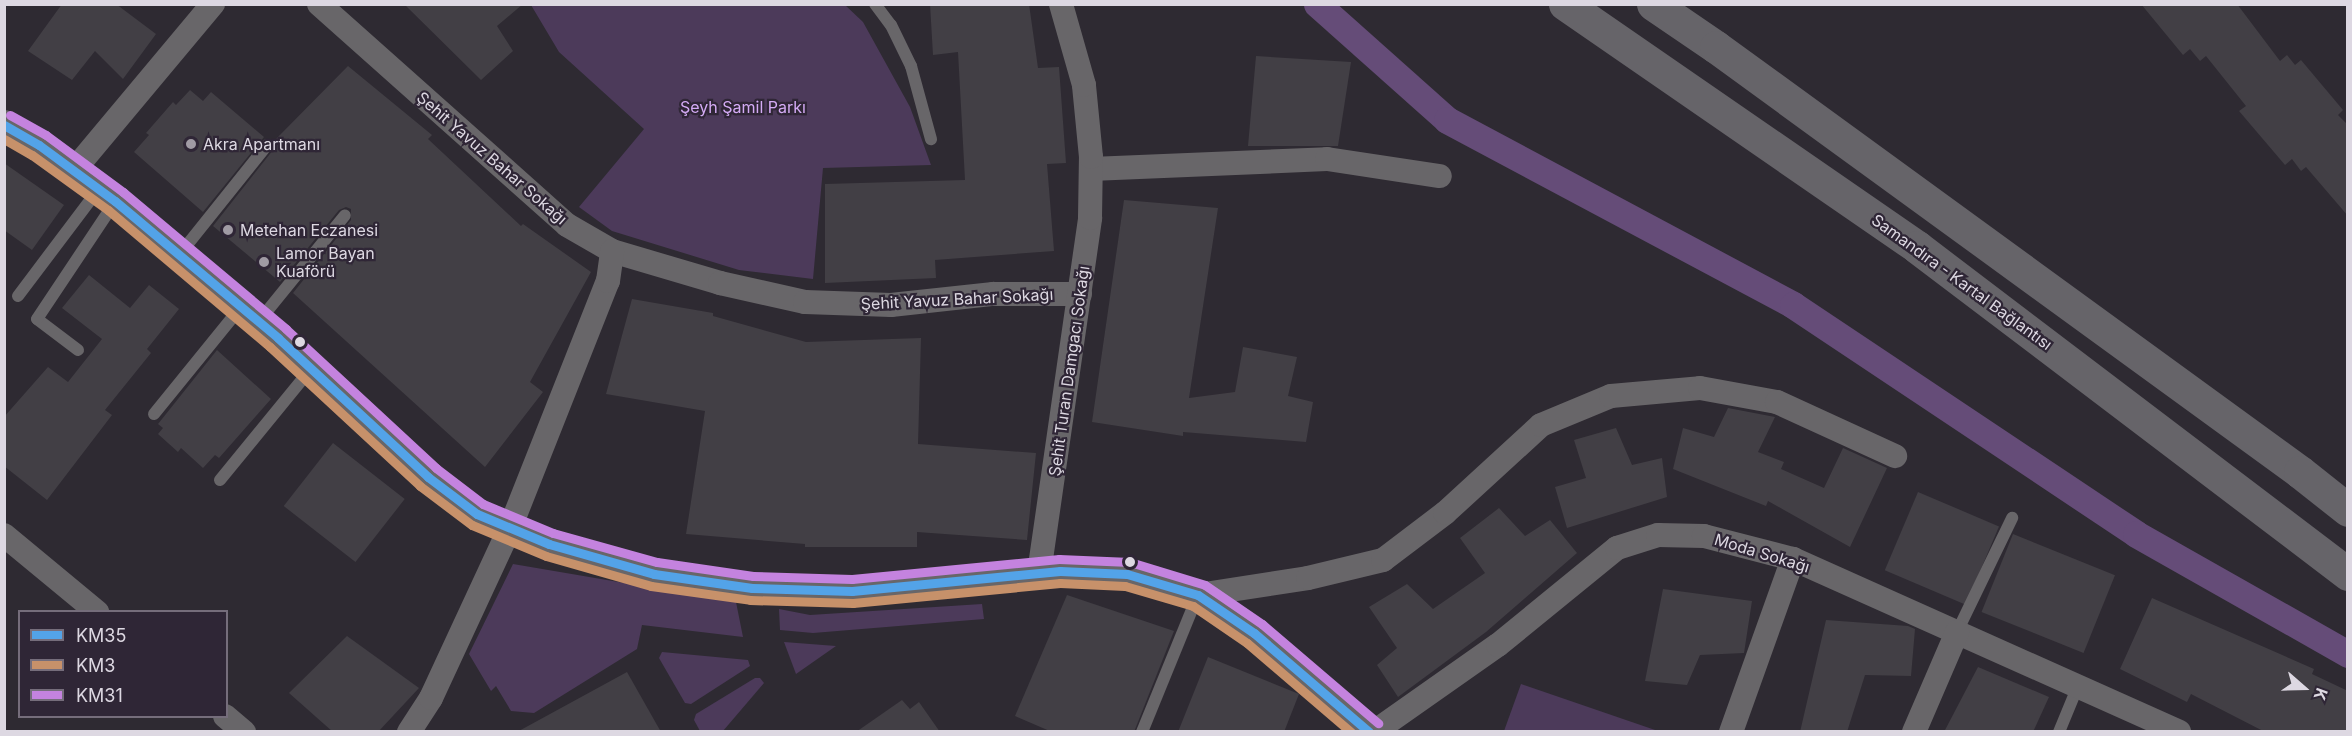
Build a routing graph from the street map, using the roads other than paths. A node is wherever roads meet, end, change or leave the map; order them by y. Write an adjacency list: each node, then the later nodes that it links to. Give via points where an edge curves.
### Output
1 (213, 4): 11 (street)
2 (319, 4): 15 (street, Şehit Yavuz Bahar Sokağı, via 567,225)
3 (875, 4): 8 (lane, via 891,25 911,66)
4 (1061, 4): 10 (street, Şehit Turan Damgacı Sokağı, via 1084,85)
5 (1565, 4): 31 (highway, Samandıra - Kartal Bağlantısı, via 1917,247)
6 (1653, 4): 25 (highway)
7 (4, 125): 11 (street)
8 (931, 139)
9 (267, 145): 16 (lane)
10 (1090, 169): 12 (street, via 1327,159); 17 (street, Şehit Turan Damgacı Sokağı, via 1090,218)
11 (74, 170): 13 (street)
12 (1440, 176)
13 (107, 195): 16 (street); 18 (lane); 20 (lane, via 37,319)
14 (345, 215): 19 (lane)
15 (612, 251): 17 (street, Şehit Yavuz Bahar Sokağı, via 720,283 806,302 891,305 993,294); 27 (street, via 608,281)
16 (179, 255): 19 (street)
17 (1080, 294): 30 (street, Şehit Turan Damgacı Sokağı)
18 (18, 296)
19 (250, 315): 21 (street); 22 (lane)
20 (78, 350)
21 (311, 369): 24 (lane); 27 (street, via 428,477 477,514)
22 (154, 414)
23 (1895, 456): 32 (street, via 1777,402 1700,388 1611,396 1541,424 1445,513 1383,560 1308,578)
24 (220, 480)
25 (2348, 510)
26 (2012, 518): 34 (lane)
27 (510, 528): 30 (street, via 549,544 654,574 752,588 852,591); 36 (street, via 436,688)
28 (4, 535): 33 (street)
29 (1793, 559): 34 (street, Moda Sokağı); 38 (street, Moda Sokağı, via 1704,536 1658,535 1617,548 1498,645); 39 (street)
30 (1039, 573): 32 (street, via 1127,574)
31 (2348, 574)
32 (1198, 595): 37 (lane); 38 (street, via 1254,633)
33 (96, 610)
34 (1957, 632): 35 (street, Moda Sokağı); 40 (street)
35 (2078, 686): 41 (lane); 42 (street, Moda Sokağı)
36 (409, 732)
37 (1142, 732)
38 (1372, 732)
39 (1731, 732)
40 (1914, 732)
41 (2059, 732)
42 (2179, 732)

